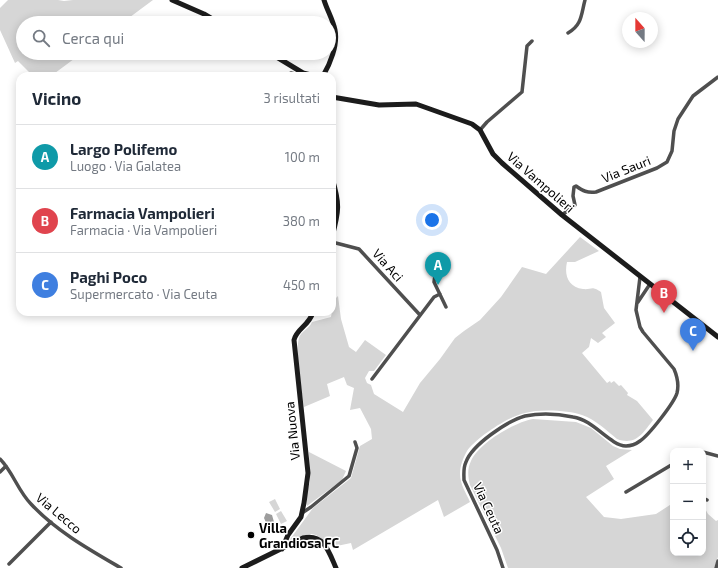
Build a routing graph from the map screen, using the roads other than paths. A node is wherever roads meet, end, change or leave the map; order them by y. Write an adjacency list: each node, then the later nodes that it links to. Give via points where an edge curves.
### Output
1 (172, 0): 4 (street)
2 (324, 0): 5 (street)
3 (585, 0): 6 (street, via 579,24)
4 (207, 16)
5 (330, 16)
6 (568, 33)
7 (532, 41): 14 (street, via 527,46 522,92)
8 (281, 60): 10 (street)
9 (330, 60): 11 (street)
10 (300, 72)
11 (325, 72)
12 (718, 77): 16 (street, Via Sauri, via 693,96 678,119 672,152 667,162 596,192 587,193 574,187 575,205)
13 (336, 97): 14 (street, via 379,105 416,104 472,124)
14 (480, 130): 16 (street, Via Vampolieri, via 496,158)
15 (336, 191): 17 (street, via 339,206)
16 (562, 215): 20 (street, Via Vampolieri)
17 (336, 219)
18 (336, 243): 26 (street, Via Aci, via 359,248)
19 (431, 260): 22 (street, via 434,282)
20 (640, 277): 21 (street, Via Vampolieri); 23 (street, Via Ceuta)
21 (650, 284): 23 (street); 27 (street, Via Vampolieri)
22 (440, 294): 24 (street); 26 (street, via 434,297)
23 (637, 303): 45 (street, Via Ceuta, via 637,316 643,332 671,364 678,382 674,400 643,439 632,445 621,445 581,418 530,415 504,426 476,446 468,457 464,480)
24 (446, 307)
25 (312, 316): 37 (street, Via Nuova, via 310,321 297,332 294,340 308,473)
26 (420, 316): 28 (street)
27 (718, 337)
28 (372, 379)
29 (355, 442): 37 (street, via 357,448 349,476)
30 (706, 453): 31 (street)
31 (718, 456)
32 (0, 459): 33 (street, Via Lecco)
33 (6, 466): 35 (street); 38 (street, Via Lecco, via 31,505)
34 (670, 466): 36 (street)
35 (0, 472)
36 (626, 492)
37 (302, 513): 39 (street, Via Nuova)
38 (51, 522): 41 (street); 42 (street, Via Lecco, via 82,545)
39 (282, 549): 43 (street); 44 (street, via 303,538 317,538 327,548)
40 (718, 561): 46 (street)
41 (10, 564)
42 (121, 568)
43 (242, 568)
44 (336, 568)
45 (503, 568)
46 (716, 568)

